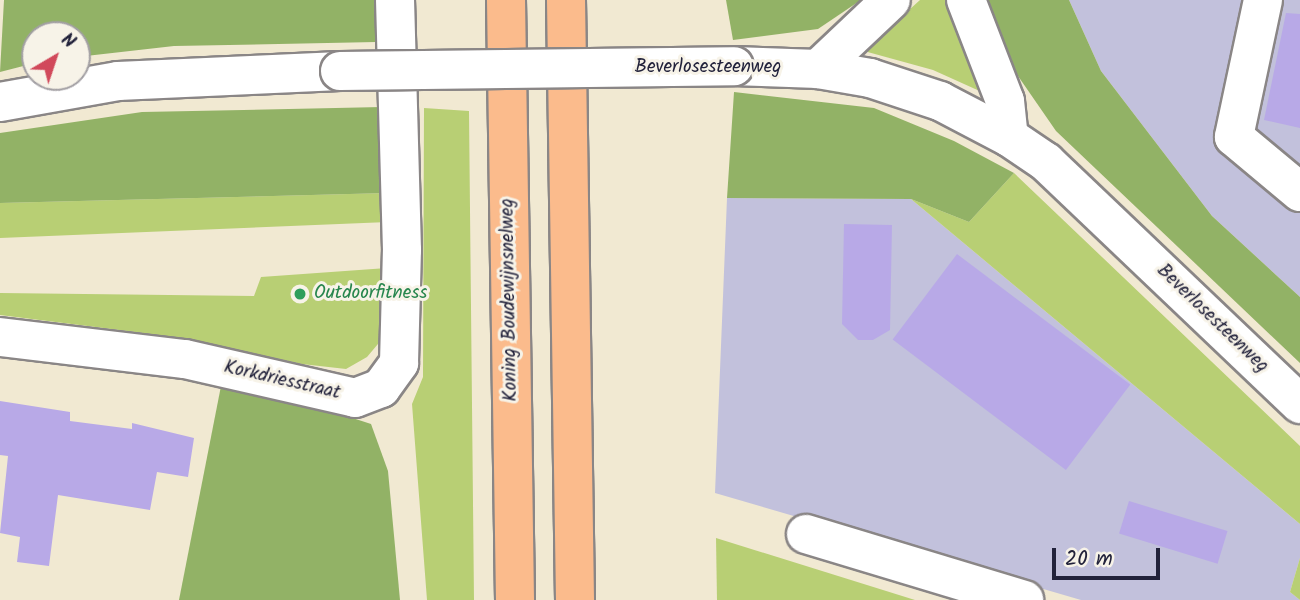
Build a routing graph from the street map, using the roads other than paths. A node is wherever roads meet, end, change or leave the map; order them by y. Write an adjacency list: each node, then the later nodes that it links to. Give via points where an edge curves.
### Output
1 (395, 0): 11 (street, Korkdriesstraat, via 402,250 399,363 381,388 355,398 185,359)
2 (506, 0): 14 (highway, Koning Boudewijnsnelweg)
3 (566, 0): 15 (highway)
4 (891, 0): 7 (street)
5 (966, 0): 9 (street, via 1005,101)
6 (1263, 0): 10 (street, via 1234,137)
7 (818, 69): 8 (street, Beverlosesteenweg, bridge, via 340,71 118,81); 9 (street, Beverlosesteenweg, via 905,88 975,117)
8 (0, 102)
9 (1009, 137): 12 (street, Beverlosesteenweg, via 1046,162)
10 (1300, 192)
11 (0, 337)
12 (1300, 404)
13 (806, 534): 16 (street)
14 (515, 600)
15 (575, 600)
16 (1024, 600)

